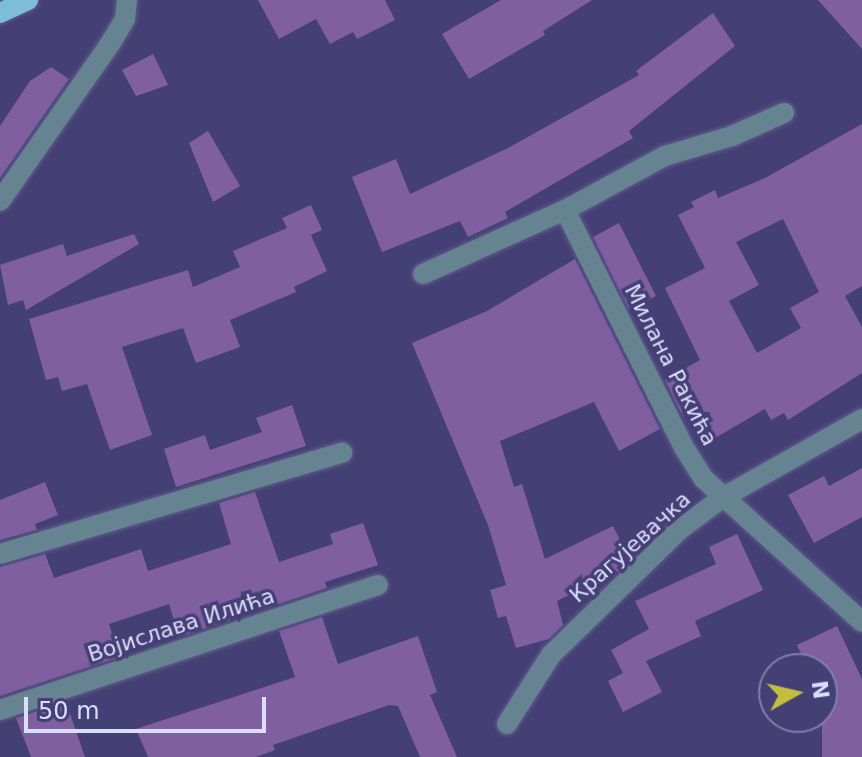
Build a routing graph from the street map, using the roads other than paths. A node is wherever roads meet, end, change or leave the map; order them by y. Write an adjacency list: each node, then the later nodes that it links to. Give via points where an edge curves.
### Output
1 (28, 0): 3 (main road)
2 (127, 0): 5 (street, via 125,19 110,44)
3 (0, 13)
4 (784, 113): 6 (street, via 665,156)
5 (0, 201)
6 (565, 210): 7 (street); 10 (street, Милана Ракића, via 683,446)
7 (423, 274)
8 (862, 419): 10 (street, Крагујевачка)
9 (342, 453): 11 (street)
10 (722, 498): 13 (street, Милана Ракића); 15 (street, Крагујевачка, via 679,530 551,655)
11 (0, 554)
12 (378, 585): 14 (street, Војислава Илића)
13 (862, 622)
14 (0, 710)
15 (507, 724)

